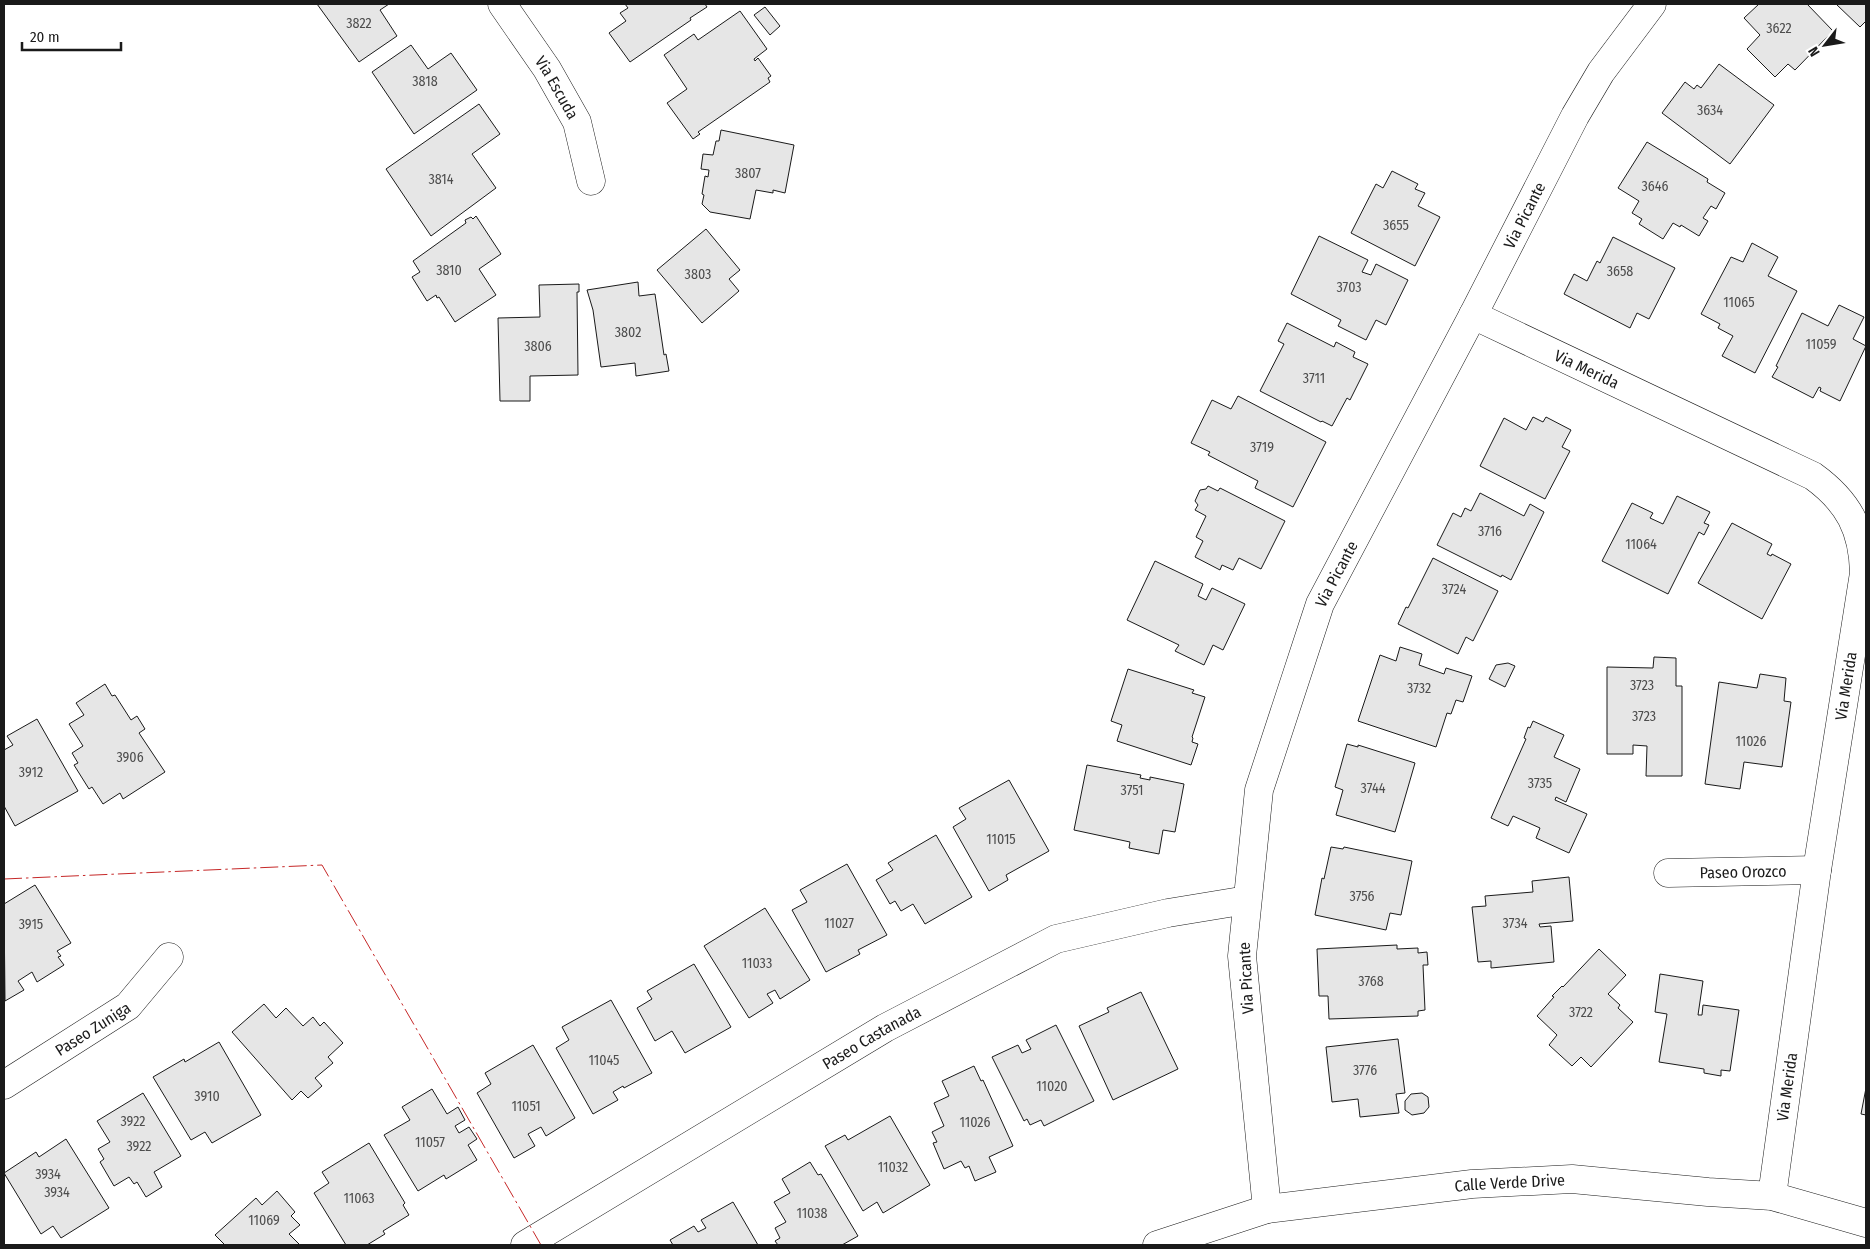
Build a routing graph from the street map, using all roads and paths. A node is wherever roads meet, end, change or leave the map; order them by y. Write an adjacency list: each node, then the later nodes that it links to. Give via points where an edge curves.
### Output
1 (502, 4): 3 (street, Via Escuda, via 551,76 577,122)
2 (1652, 4): 4 (street, Via Picante, via 1601,72 1575,116)
3 (591, 181)
4 (1473, 315): 5 (street, Via Merida, via 1813,476 1838,496 1847,509 1863,551 1864,574); 7 (street, Via Picante, via 1320,604 1259,790)
5 (1817, 870): 6 (street, Paseo Orozco); 10 (street, Via Merida)
6 (1668, 873)
7 (1247, 900): 11 (street, Via Picante, via 1242,956); 13 (street, Paseo Castanada, via 1168,913 1056,939 885,1028)
8 (169, 957): 9 (street, Paseo Zuniga, via 128,1006)
9 (4, 1085)
10 (1772, 1196): 11 (street, Calle Verde Drive, via 1572,1178 1472,1184); 12 (street, Calle Verde Drive)
11 (1267, 1209): 14 (street, Calle Verde Drive)
12 (1866, 1223)
13 (526, 1245)
14 (1157, 1245)

